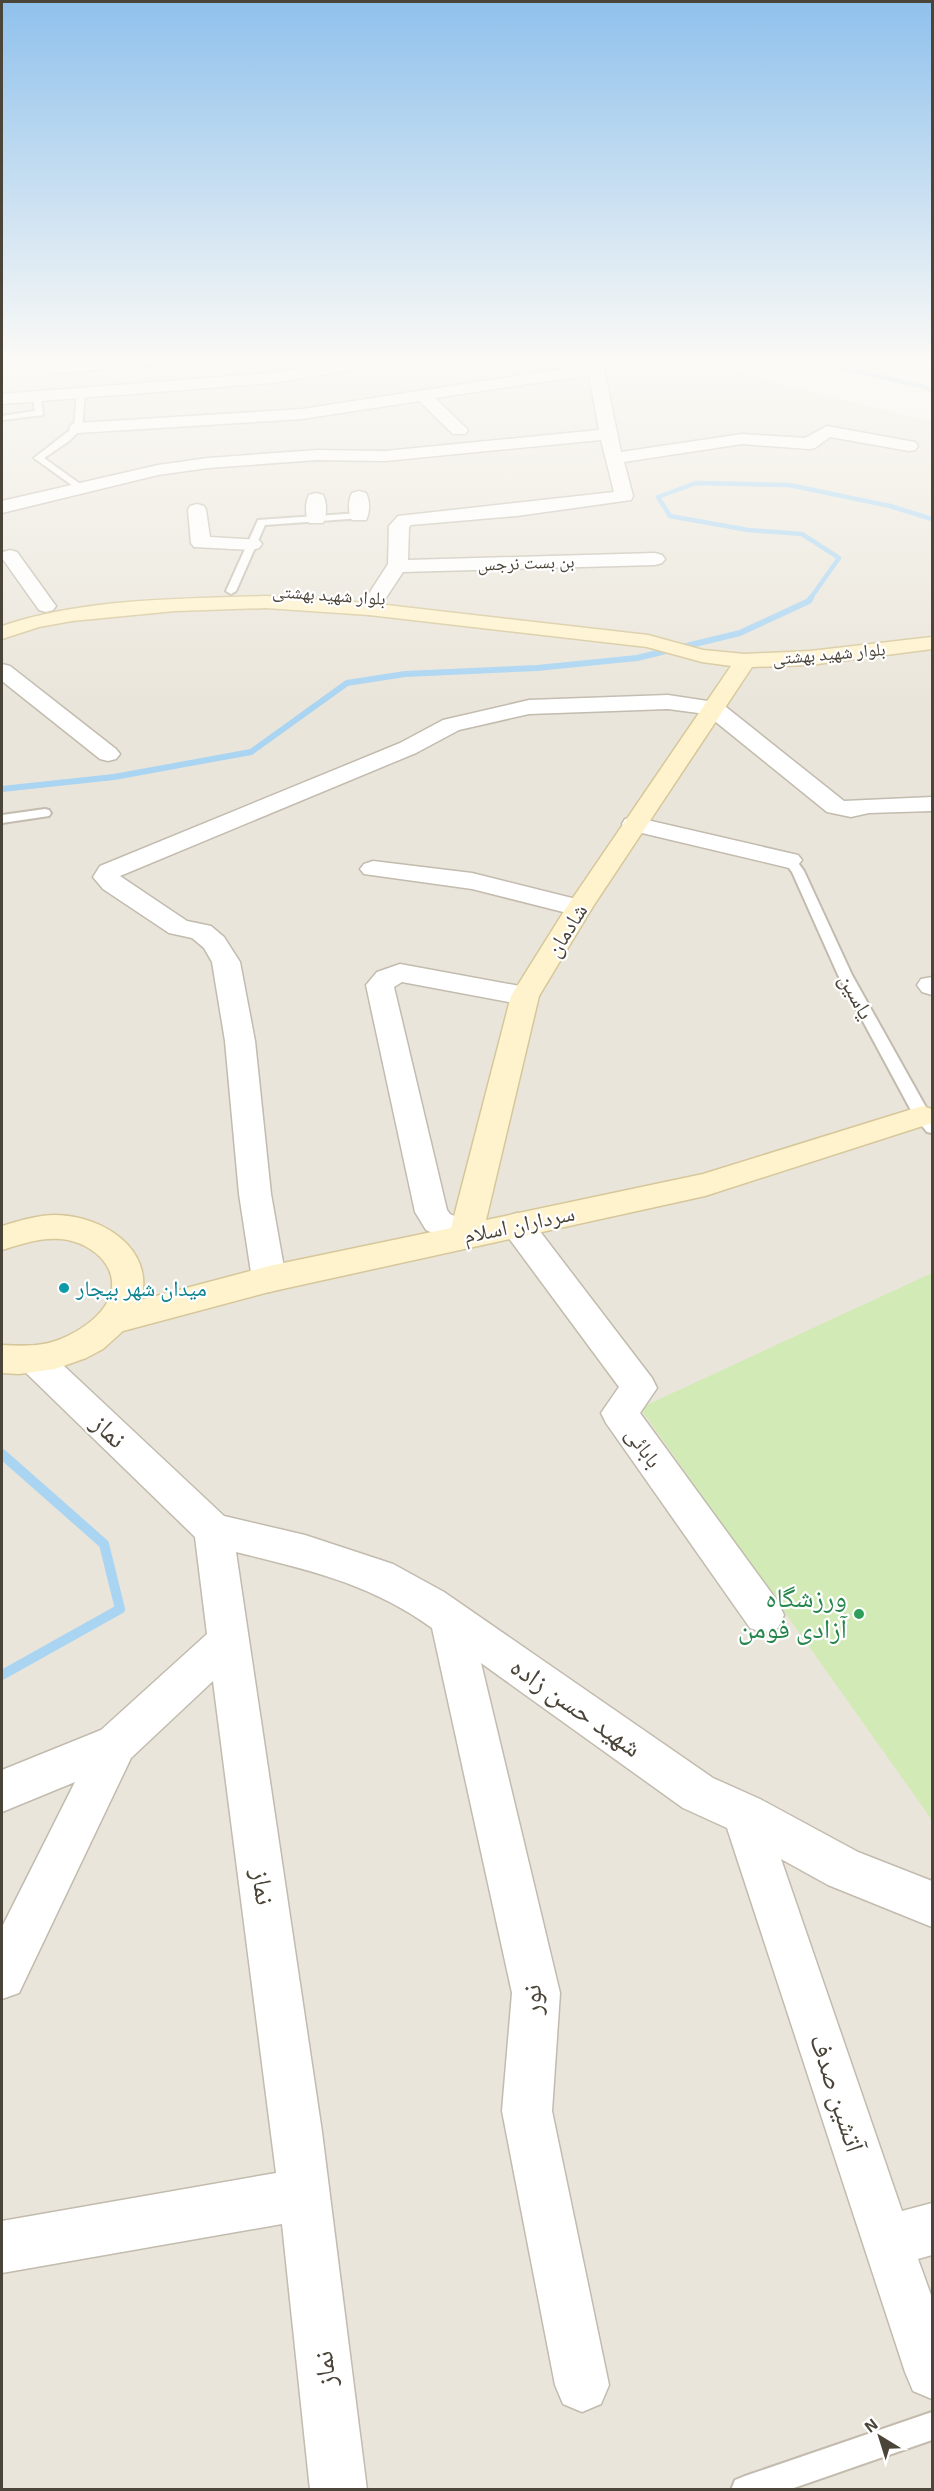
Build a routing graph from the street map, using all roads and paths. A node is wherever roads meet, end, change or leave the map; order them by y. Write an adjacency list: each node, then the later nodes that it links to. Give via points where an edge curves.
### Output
1 (62, 475): 4 (lane)
2 (135, 475): 4 (street)
3 (619, 475): 13 (street, via 624,496 620,499 405,520 399,526)
4 (80, 488): 6 (street)
5 (316, 499): 9 (street)
6 (2, 507)
7 (359, 507): 9 (lane)
8 (197, 510): 10 (street, via 201,543)
9 (316, 519): 10 (lane, via 261,522)
10 (252, 544): 14 (lane)
11 (10, 556): 16 (street)
12 (655, 559): 13 (street, بن بست نرجس)
13 (397, 566): 15 (street)
14 (231, 591): 15 (street, بلوار شهید بهشتی, via 324,592); 16 (street, بلوار شهید بهشتی)
15 (373, 603): 18 (street, بلوار شهید بهشتی, via 175,604 53,618); 20 (street, بلوار شهید بهشتی, via 652,636)
16 (46, 606): 17 (street, بلوار شهید بهشتی)
17 (2, 619)
18 (2, 633)
19 (933, 643): 20 (street, بلوار شهید بهشتی, via 810,658)
20 (720, 656): 22 (street, شادمان)
21 (2, 671): 23 (street)
22 (713, 708): 24 (street, via 836,807 851,810); 27 (street, شادمان); 36 (street, via 668,702 529,707 490,714 451,725 408,748 109,871 106,877 112,883 178,927 201,932 226,962 240,1041 255,1194)
23 (108, 754)
24 (933, 804)
25 (45, 813): 26 (lane)
26 (2, 819)
27 (634, 824): 28 (street); 30 (street, شادمان)
28 (789, 860): 32 (lane, یاسین, via 798,871 845,975)
29 (373, 868): 30 (street, via 472,881)
30 (579, 908): 31 (street, شادمان)
31 (525, 996): 34 (street, شادمان); 34 (street, via 400,973 380,985 431,1212 438,1222)
32 (927, 1122): 33 (street, سرداران اسلام, via 705,1185)
33 (517, 1225): 34 (street, سرداران اسلام); 40 (street, بابائی, via 639,1388 619,1413)
34 (466, 1235): 36 (street, سرداران اسلام)
35 (2, 1238): 37 (street, via 30,1229 59,1227 86,1232 107,1242 122,1258 128,1278 125,1299)
36 (269, 1279): 37 (street, سرداران اسلام)
37 (112, 1321): 38 (street, via 92,1339 65,1353)
38 (18, 1359): 39 (street, نماز)
39 (213, 1530): 41 (street, شهید حسن زاده, via 305,1552 379,1576); 42 (street, نماز)
40 (764, 1614)
41 (450, 1619): 45 (street, شهید حسن زاده, via 698,1793); 52 (street, نور, via 536,1993 527,2111)
42 (229, 1640): 43 (street); 48 (street, نماز)
43 (116, 1744): 44 (street); 47 (street)
44 (2, 1791)
45 (744, 1814): 46 (street, شهید حسن زاده, via 844,1869); 49 (street, آتشین صدف)
46 (933, 1904)
47 (2, 1976)
48 (304, 2194): 50 (street); 54 (street, نماز)
49 (909, 2235): 51 (street, آتشین صدف)
50 (2, 2247)
51 (933, 2372)
52 (582, 2385)
53 (933, 2426): 55 (lane)
54 (339, 2490)
55 (745, 2490)

